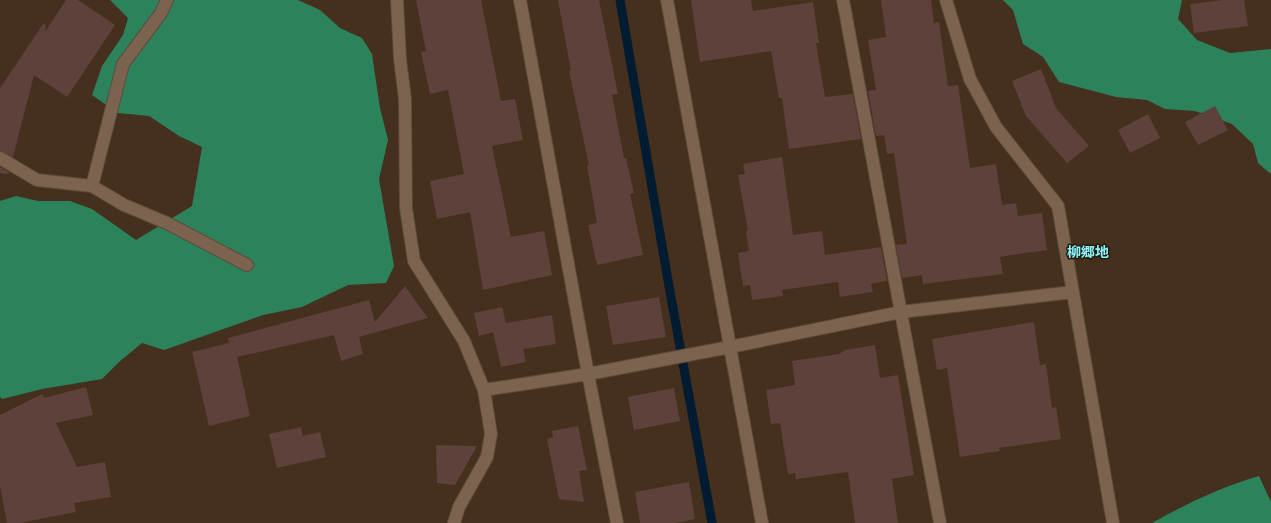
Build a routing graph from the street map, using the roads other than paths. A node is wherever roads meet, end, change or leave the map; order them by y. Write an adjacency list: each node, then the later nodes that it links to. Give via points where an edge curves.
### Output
1 (167, 0): 8 (street, via 161,13 123,64)
2 (397, 0): 14 (street, via 405,99 406,208 414,261 464,341)
3 (520, 0): 13 (street)
4 (667, 0): 12 (street)
5 (843, 0): 11 (street)
6 (946, 0): 10 (street, via 970,78 996,127 1058,206)
7 (0, 158): 8 (street, via 37,180)
8 (92, 186): 9 (street, via 124,205 167,223)
9 (247, 265)
10 (1073, 292): 11 (street); 19 (street)
11 (901, 312): 12 (street); 18 (street)
12 (730, 347): 13 (street); 17 (street)
13 (588, 374): 14 (street); 16 (street)
14 (484, 390): 15 (street, via 491,434 487,457)
15 (453, 522)
16 (617, 523)
17 (762, 523)
18 (940, 523)
19 (1113, 523)

